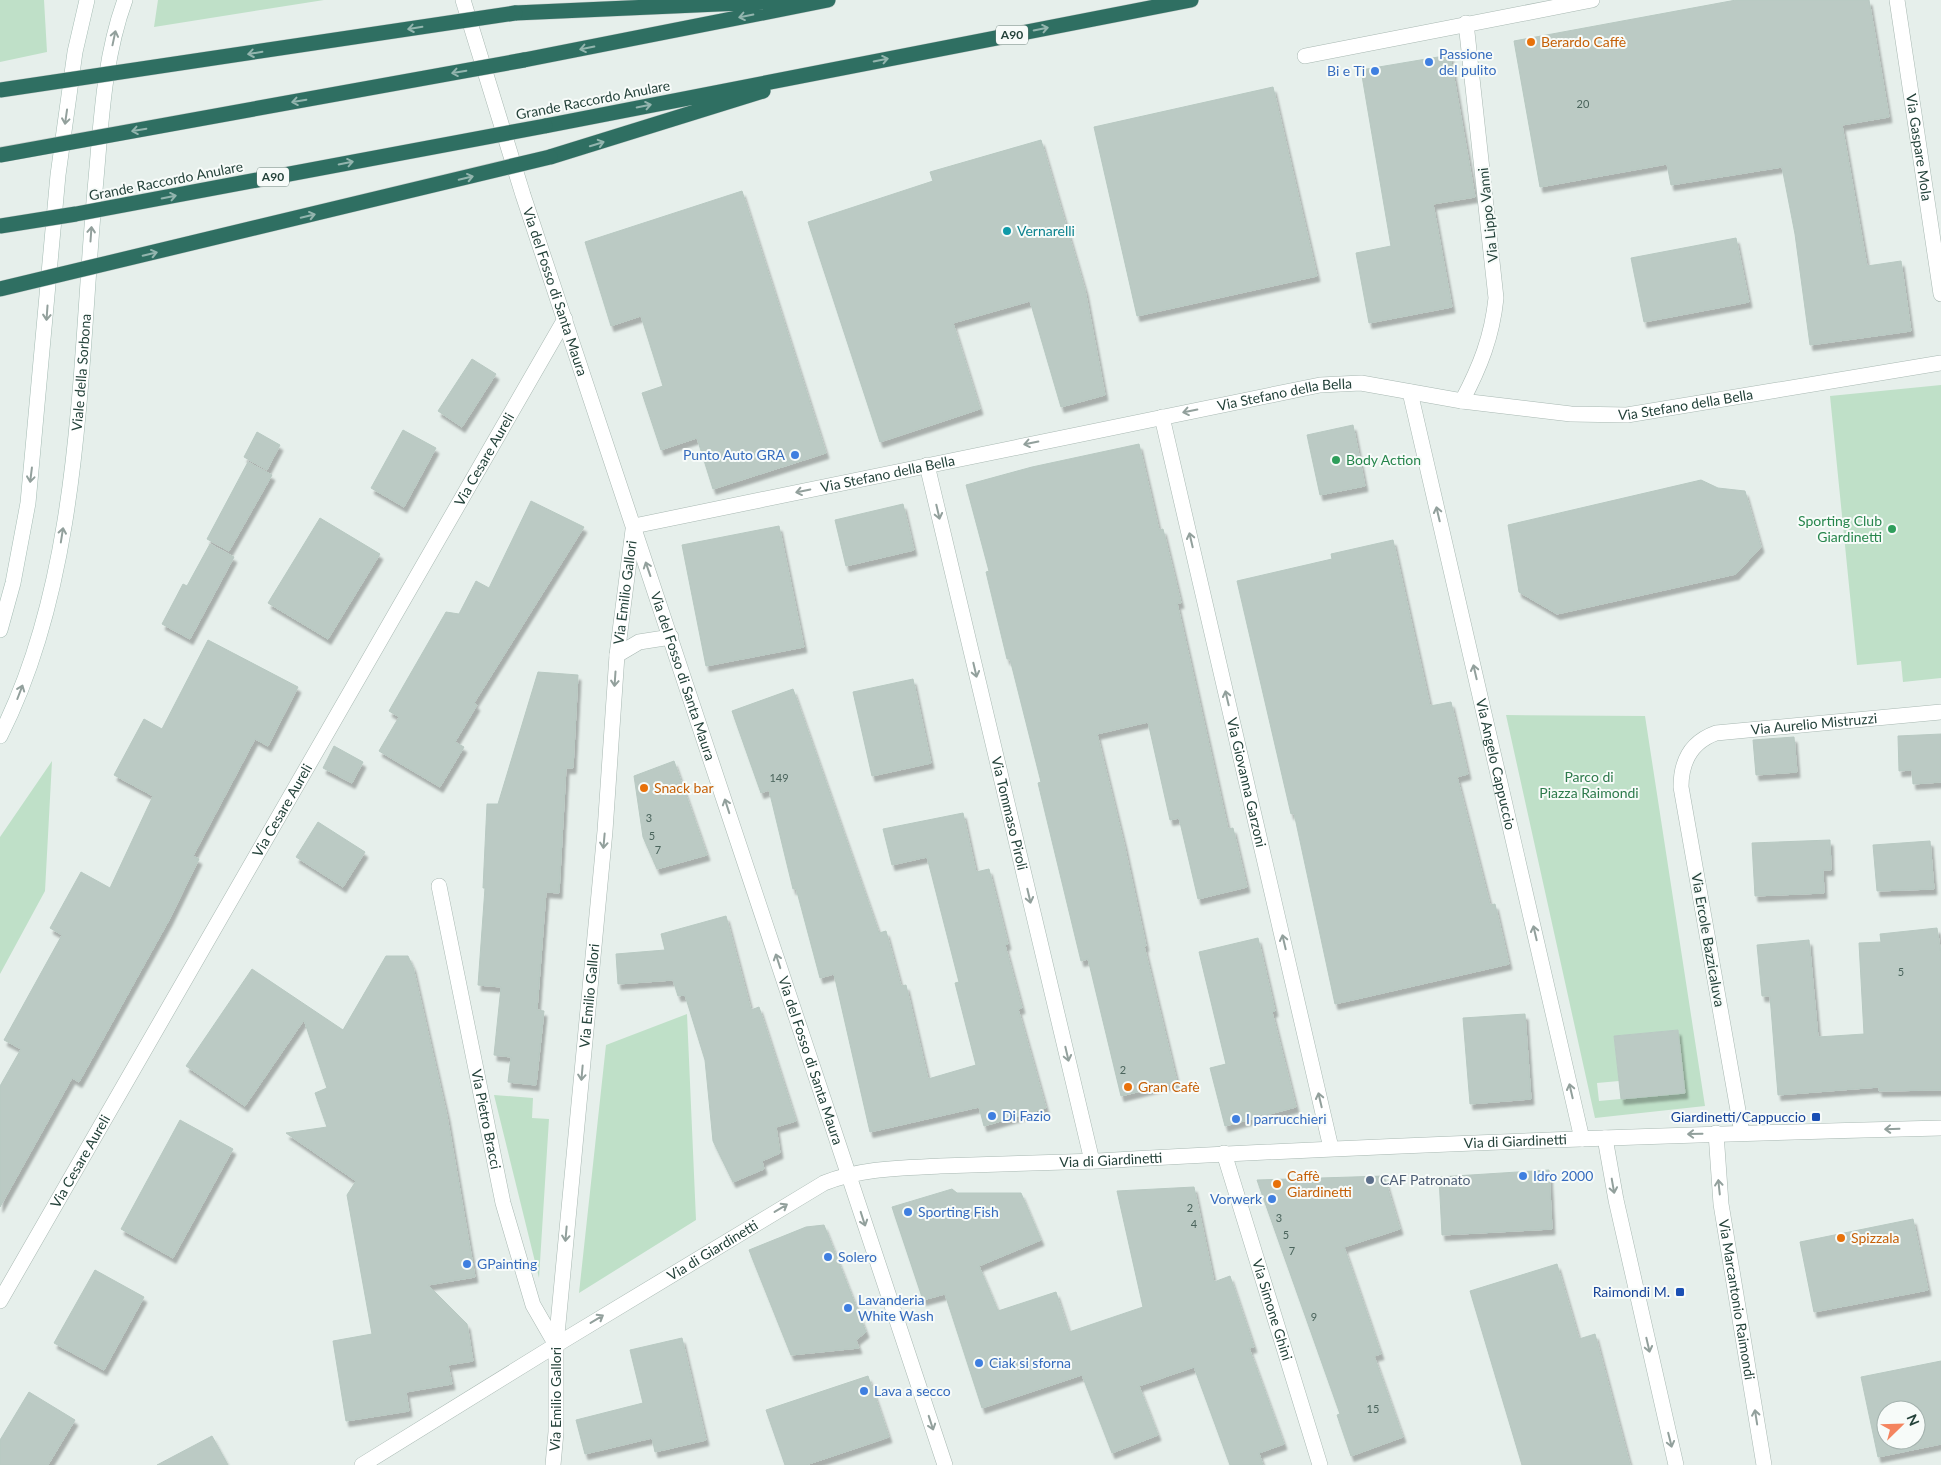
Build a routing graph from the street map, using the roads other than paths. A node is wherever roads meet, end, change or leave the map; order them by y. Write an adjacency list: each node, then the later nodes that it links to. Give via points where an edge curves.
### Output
1 (87, 0): 24 (street, one-way to 24, via 58,175 28,503 13,583)
2 (125, 0): 28 (street, Viale della Sorbona, one-way to 2, via 21,688 58,562 79,389 104,98 116,29)
3 (463, 0): 17 (street, Via del Fosso di Santa Maura, via 523,196)
4 (809, 0): 12 (highway, one-way to 12, bridge, via 515,14)
5 (828, 0): 13 (highway, one-way to 13, bridge, via 524,60)
6 (1191, 0): 11 (highway, Grande Raccordo Anulare / A90, one-way to 6)
7 (1592, 0): 9 (street)
8 (1897, 0): 16 (street, Via Gaspare Mola)
9 (1466, 23): 10 (street); 20 (street, Via Lippo Vanni, via 1496,298 1492,330 1483,360)
10 (1305, 56)
11 (833, 69): 14 (highway, Grande Raccordo Anulare / A90, one-way to 11, bridge, via 545,126); 15 (highway, one-way to 11, bridge, via 550,157)
12 (0, 90)
13 (0, 155)
14 (0, 226)
15 (0, 289)
16 (1941, 294)
17 (565, 319): 23 (street, Via del Fosso di Santa Maura); 40 (street, Via Cesare Aureli)
18 (1941, 362): 20 (street, Via Stefano della Bella, via 1626,414 1570,414)
19 (1410, 392): 20 (street, Via Stefano della Bella); 21 (street, Via Stefano della Bella, one-way to 21, via 1361,383 1337,383); 34 (street, Via Angelo Cappuccio, one-way to 19)
20 (1462, 401)
21 (1162, 417): 22 (street, Via Stefano della Bella, one-way to 22); 36 (street, Via Giovanna Garzoni, one-way to 21)
22 (926, 465): 23 (street, Via Stefano della Bella, one-way to 23); 38 (street, Via Tommaso Piroli, one-way to 38)
23 (634, 526): 25 (street, Via del Fosso di Santa Maura, one-way to 23); 26 (street, Via Emilio Gallori)
24 (0, 630)
25 (671, 637): 26 (street, via 639,642); 39 (street, Via del Fosso di Santa Maura, one-way to 25)
26 (617, 655): 41 (street, Via Emilio Gallori, one-way to 41, via 605,831)
27 (1941, 712): 29 (street, Via Aurelio Mistruzzi, via 1726,732 1708,736)
28 (0, 736)
29 (1692, 748): 33 (street, Via Ercole Bazzicaluva, via 1682,767 1681,787)
30 (439, 886): 41 (street, Via Pietro Bracci, via 503,1203 530,1298)
31 (1941, 1128): 33 (street, Via di Giardinetti, one-way to 33)
32 (1716, 1133): 33 (street, Via di Giardinetti); 35 (street, Via di Giardinetti, one-way to 35); 49 (street, Via Marcantonio Raimondi, one-way to 32, via 1721,1204)
33 (1742, 1133)
34 (1582, 1138): 35 (street, Via di Giardinetti); 36 (street, Via di Giardinetti)
35 (1604, 1138): 48 (street, one-way to 48)
36 (1331, 1148): 37 (street, Via di Giardinetti)
37 (1224, 1154): 38 (street, Via di Giardinetti); 47 (street, Via Simone Ghini)
38 (1092, 1161): 39 (street, Via di Giardinetti, via 908,1167)
39 (848, 1173): 41 (street, Via di Giardinetti, one-way to 39, via 824,1183); 46 (street, Via del Fosso di Santa Maura, one-way to 46)
40 (0, 1301)
41 (556, 1344): 42 (street, Via Emilio Gallori); 43 (street, Via di Giardinetti)
42 (556, 1432): 44 (street, Via Emilio Gallori); 45 (street)
43 (362, 1465)
44 (554, 1465)
45 (564, 1465)
46 (945, 1465)
47 (1320, 1465)
48 (1676, 1465)
49 (1764, 1465)

